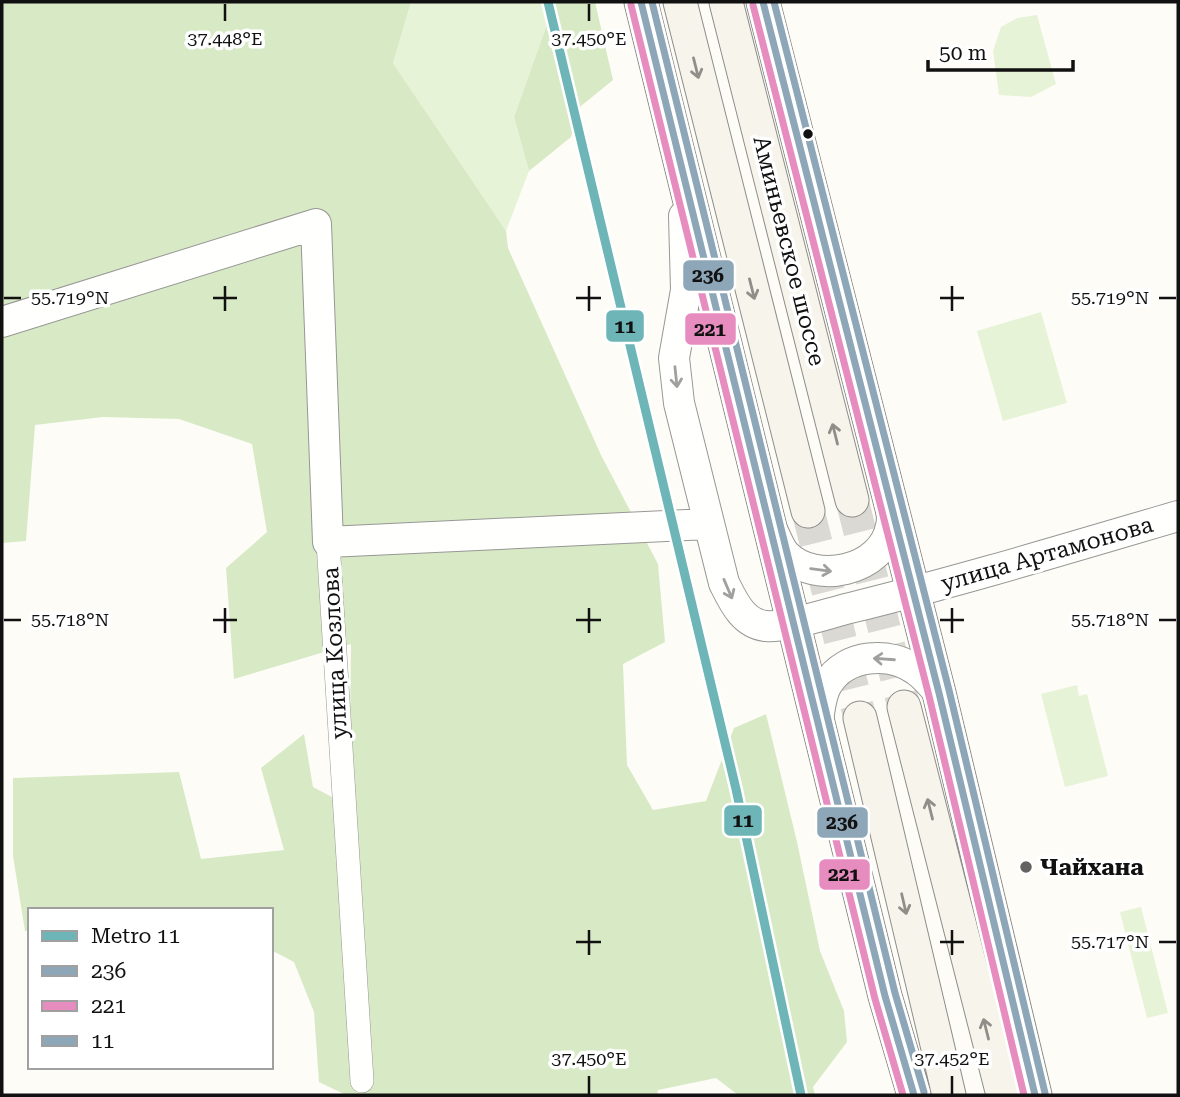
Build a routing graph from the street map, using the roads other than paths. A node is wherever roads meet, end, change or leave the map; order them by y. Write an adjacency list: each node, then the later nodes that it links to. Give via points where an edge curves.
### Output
1 (641, 2): 5 (main road)
2 (680, 2): 9 (main road, Аминьевское шоссе, one-way to 9)
3 (726, 2): 7 (main road, Аминьевское шоссе, one-way to 3)
4 (763, 2): 8 (main road)
5 (680, 163): 11 (street, улица Артамонова, one-way to 11, via 687,290 674,358 679,403); 12 (main road)
6 (2, 322): 13 (street, улица Козлова, via 316,224)
7 (852, 500)
8 (891, 500): 12 (street, one-way to 8, via 783,552 802,565 823,571 845,570 866,561 882,545 892,525); 14 (main road)
9 (808, 511)
10 (1178, 516): 14 (street, улица Артамонова)
11 (708, 524): 13 (street); 15 (street, улица Артамонова, one-way to 15, via 724,583 737,609 768,626)
12 (772, 529): 15 (main road)
13 (327, 542): 20 (street, улица Козлова)
14 (914, 592): 15 (street, улица Артамонова); 16 (main road)
15 (793, 622): 19 (main road)
16 (939, 693): 19 (street, one-way to 19, via 907,664 886,658 863,659 843,668 827,684); 24 (main road)
17 (904, 707): 23 (main road, one-way to 17)
18 (860, 718): 22 (main road, one-way to 22)
19 (818, 720): 21 (main road)
20 (362, 1082)
21 (914, 1095)
22 (949, 1095)
23 (1003, 1095)
24 (1035, 1095)

